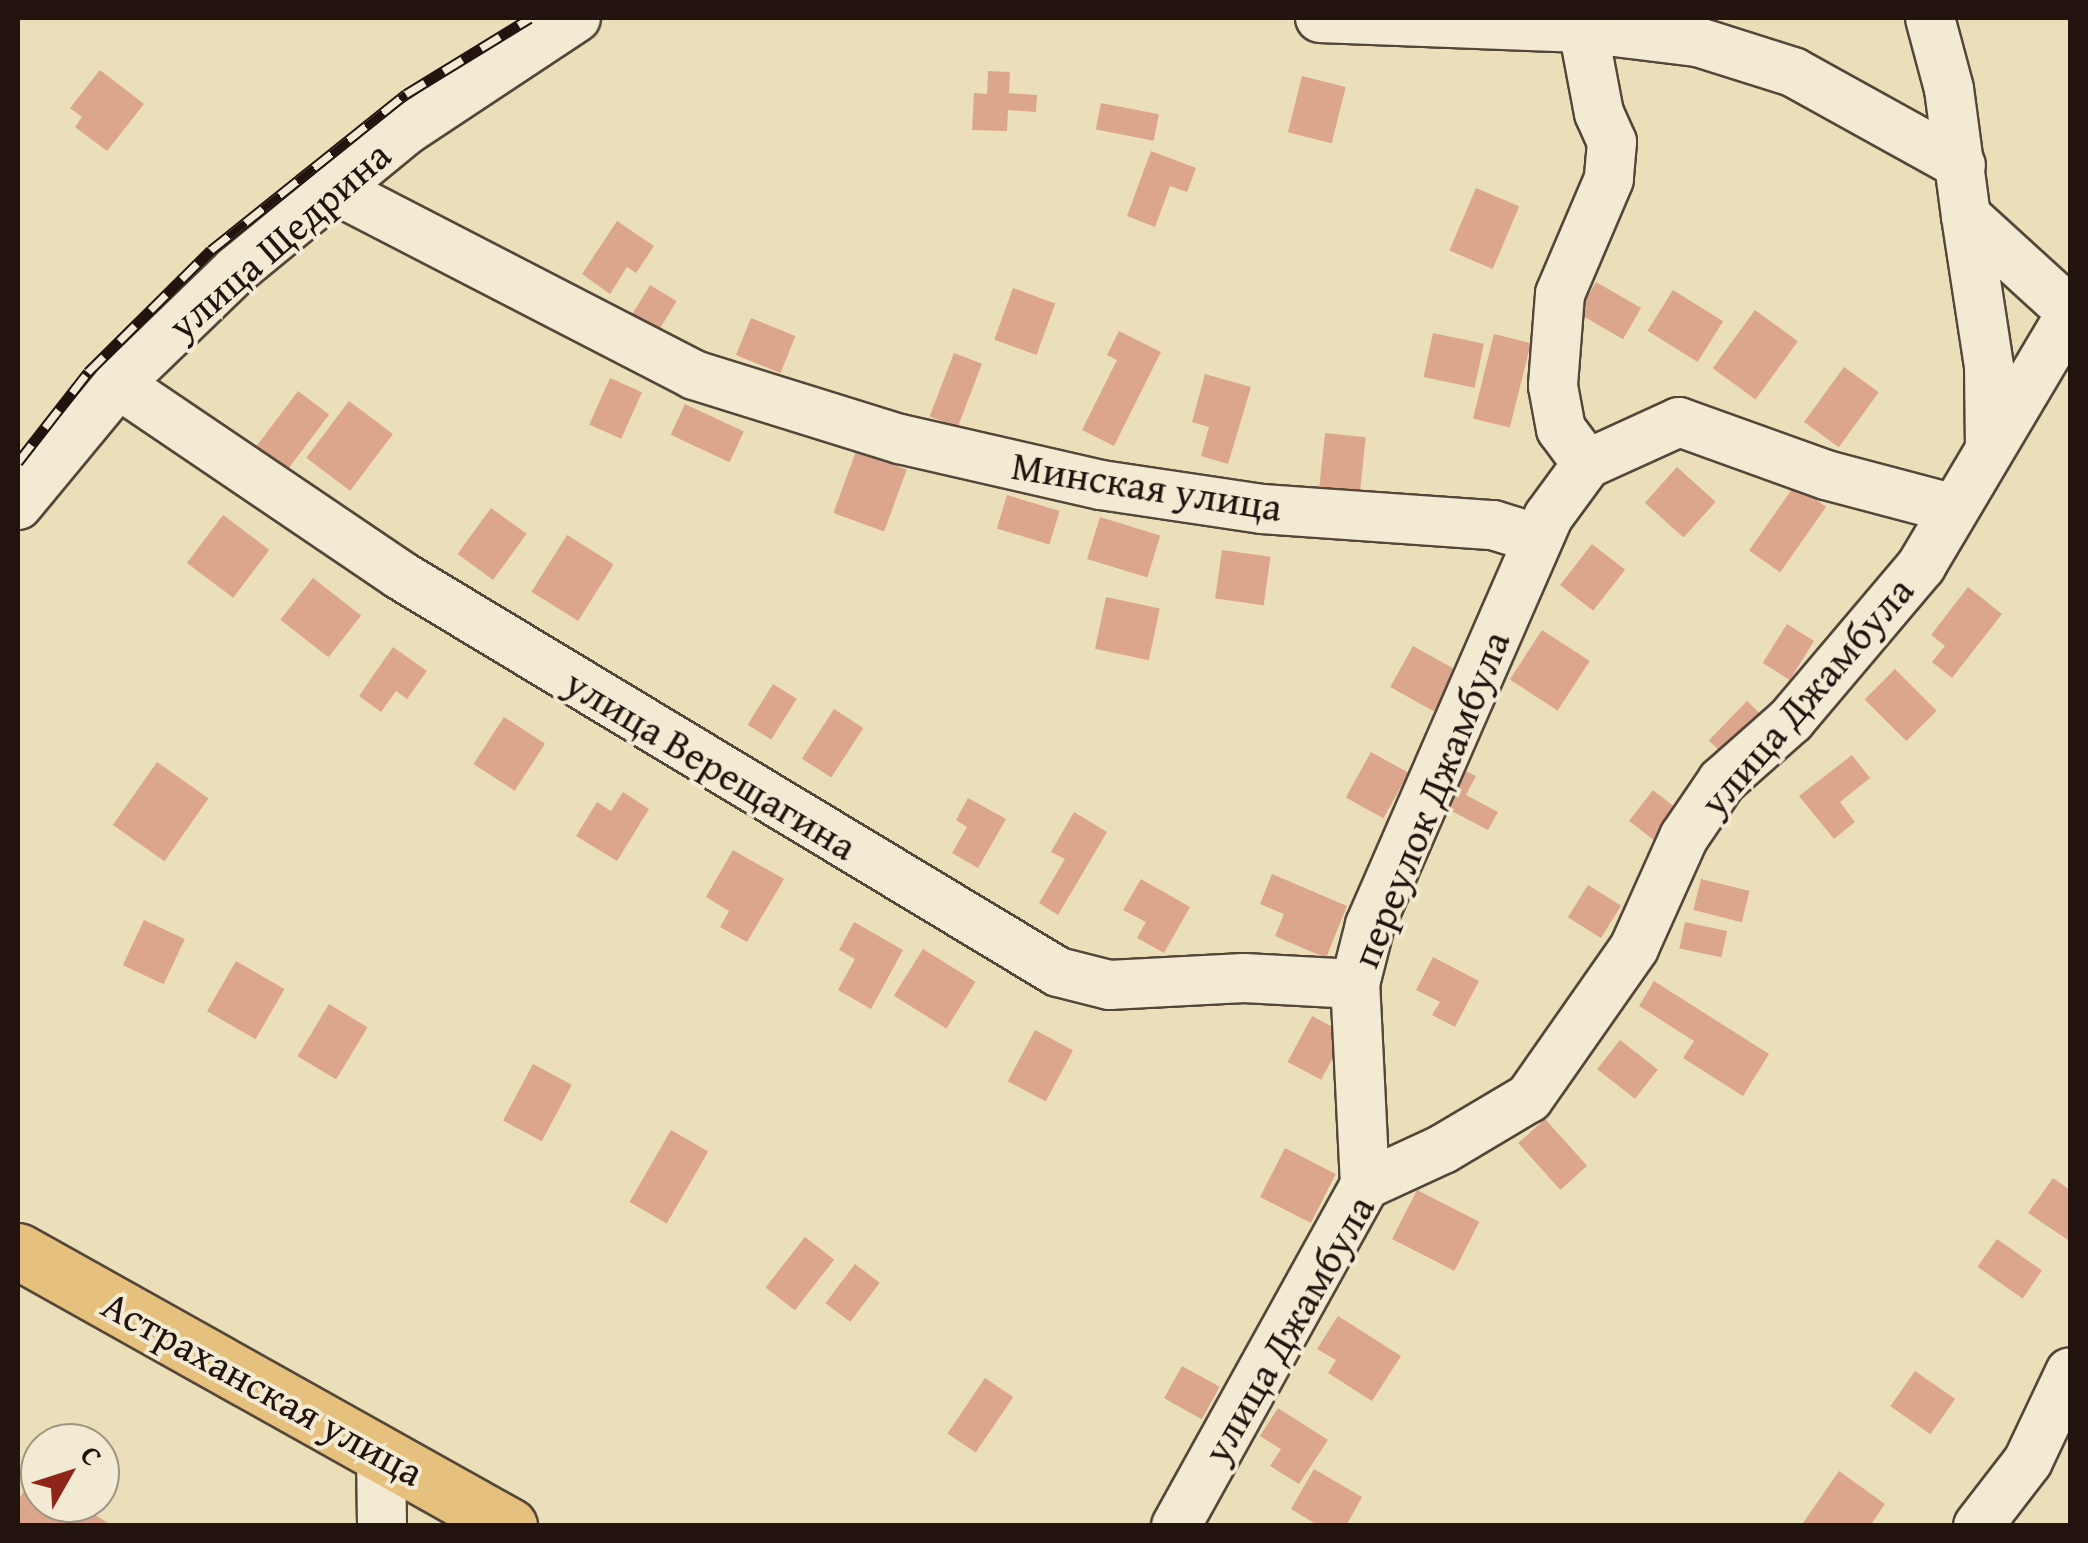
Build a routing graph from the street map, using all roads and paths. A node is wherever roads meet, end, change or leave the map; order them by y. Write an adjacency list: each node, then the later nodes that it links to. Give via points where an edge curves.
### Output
1 (576, 18): 6 (street, улица Щедрина, via 405,131)
2 (1930, 18): 5 (street)
3 (1582, 23): 4 (street); 5 (street, via 1698,42 1793,72); 11 (street, via 1599,113 1612,142 1609,179 1560,294 1553,386 1561,429)
4 (1308, 28)
5 (1962, 165): 7 (street)
6 (334, 189): 9 (street, улица Щедрина, via 236,270); 14 (street, Минская улица, via 694,375 900,440 1101,485 1262,508 1493,525)
7 (1966, 216): 8 (street); 10 (street, via 1988,367)
8 (2070, 313): 10 (street, улица Джамбула)
9 (118, 384): 12 (street, улица Щедрина); 15 (street, улица Верещагина, via 400,575 1058,972 1109,985 1244,978)
10 (1990, 444): 13 (street, улица Джамбула)
11 (1587, 464): 13 (street, via 1679,422 1730,435 1826,475); 14 (street)
12 (18, 505)
13 (1951, 508): 16 (street, улица Джамбула, via 1921,566 1844,662 1722,781 1684,837 1634,948 1528,1098)
14 (1538, 539): 15 (street, переулок Джамбула, via 1428,782 1370,925)
15 (1355, 984): 16 (street, переулок Джамбула)
16 (1365, 1185): 22 (street, улица Джамбула)
17 (18, 1252): 19 (main road, Астраханская улица)
18 (2070, 1372): 23 (street, via 2028,1461)
19 (381, 1453): 20 (street); 21 (main road, Астраханская улица)
20 (382, 1526)
21 (508, 1526)
22 (1176, 1526)
23 (1978, 1526)

